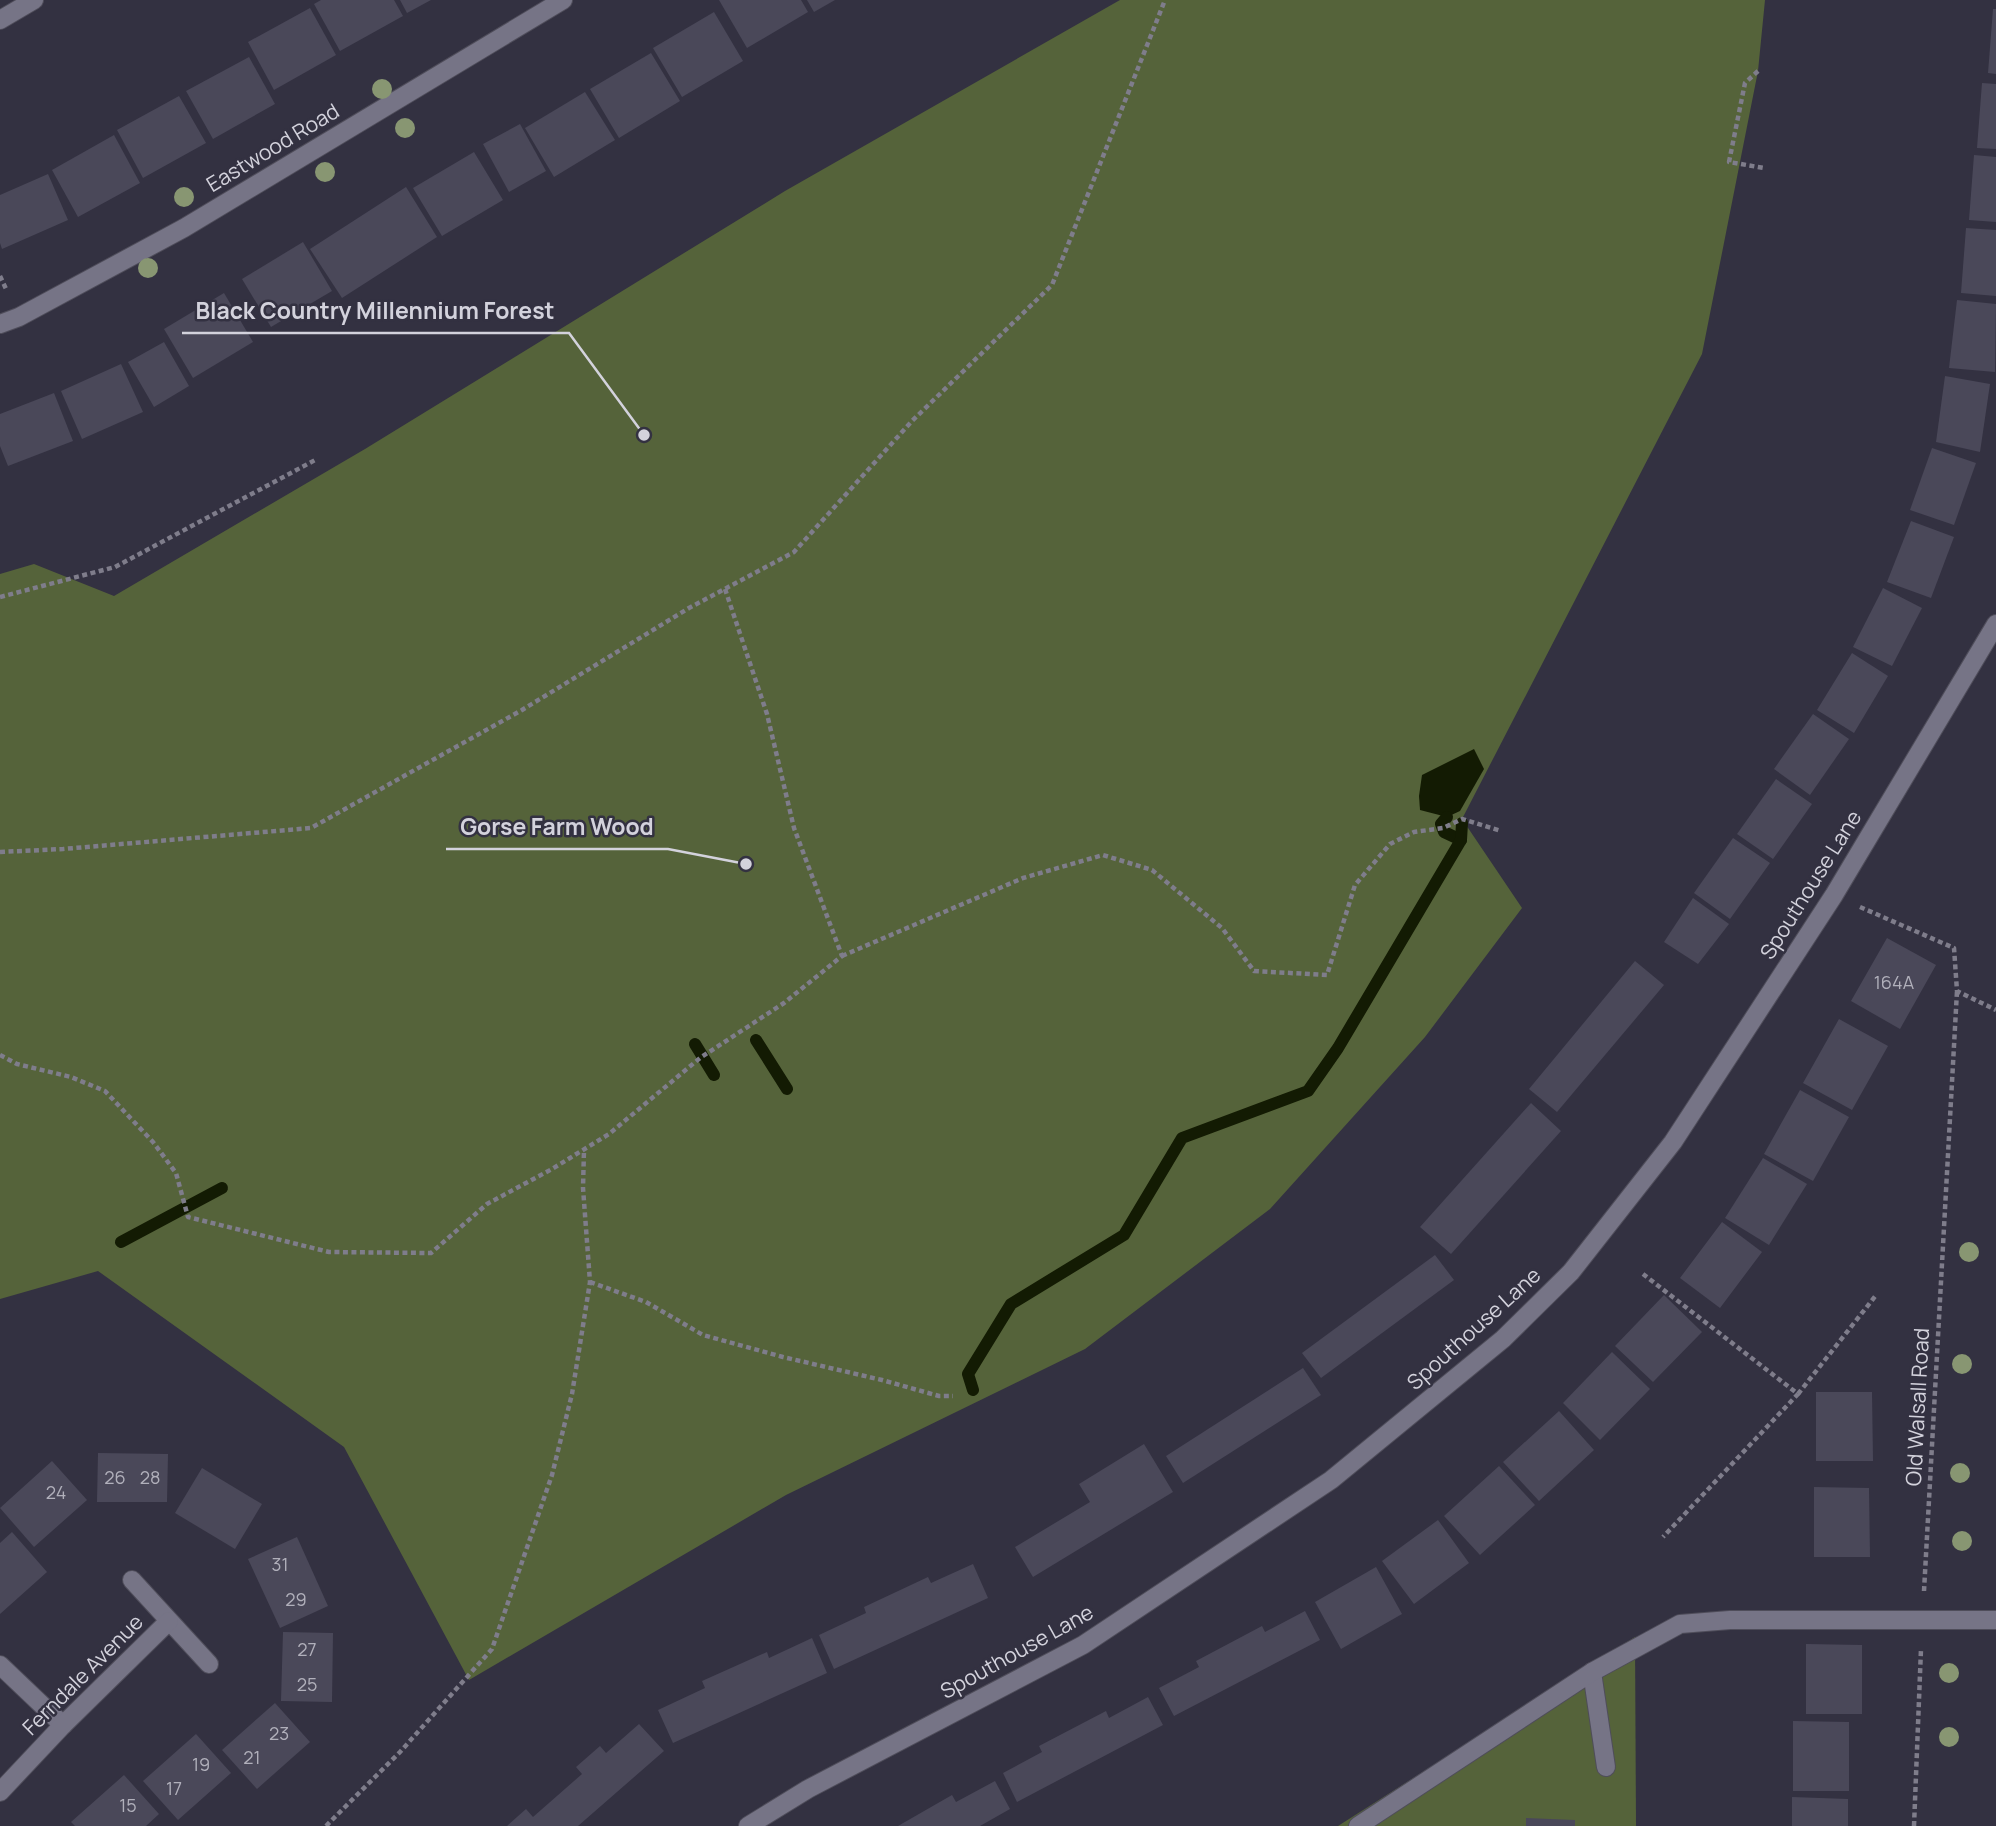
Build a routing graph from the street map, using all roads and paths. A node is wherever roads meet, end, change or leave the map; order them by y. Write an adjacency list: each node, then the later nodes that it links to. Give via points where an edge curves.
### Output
1 (34, 0): 4 (street)
2 (563, 0): 7 (street, Eastwood Road, via 184,228)
3 (1165, 0): 9 (path, via 1052,285 912,421 794,552)
4 (0, 20)
5 (1758, 71): 6 (path, via 1745,83 1730,162)
6 (1764, 168)
7 (0, 324)
8 (317, 459): 10 (path, via 115,567)
9 (724, 589): 13 (path, via 522,710 311,828); 15 (path, via 767,714 794,828)
10 (0, 597)
11 (1996, 624): 14 (street, Spouthouse Lane)
12 (1501, 831): 15 (path, via 1462,819 1443,828 1414,832 1390,845 1354,885 1327,975 1254,971 1223,928 1152,870 1103,855 1023,878)
13 (0, 852)
14 (1834, 895): 16 (path, Old Walsall Road, via 1954,948); 37 (street, Spouthouse Lane, via 1673,1142 1571,1272 1503,1339 1331,1480 1083,1645 808,1789)
15 (842, 956): 19 (path)
16 (1957, 991): 17 (path); 27 (path, Old Walsall Road)
17 (1996, 1010)
18 (0, 1055): 19 (path, via 105,1091 176,1173 188,1217 329,1252 431,1253 486,1204)
19 (584, 1150): 21 (path)
20 (1643, 1274): 23 (path)
21 (590, 1282): 24 (path, via 646,1302 703,1335); 36 (path, via 572,1394 552,1475 492,1649)
22 (1877, 1294): 23 (path)
23 (1798, 1394): 25 (path)
24 (953, 1396)
25 (1663, 1537)
26 (132, 1580): 29 (street, Ferndale Avenue)
27 (1922, 1619): 28 (street); 32 (street, via 1680,1624); 39 (path, Old Walsall Road)
28 (1996, 1620)
29 (169, 1621): 30 (street, Ferndale Avenue); 33 (street, Ferndale Avenue)
30 (209, 1664)
31 (0, 1665): 33 (street)
32 (1592, 1672): 34 (street); 38 (street)
33 (63, 1725): 35 (street, Ferndale Avenue)
34 (1606, 1766)
35 (0, 1792)
36 (326, 1826)
37 (748, 1826)
38 (1360, 1826)
39 (1914, 1826)

